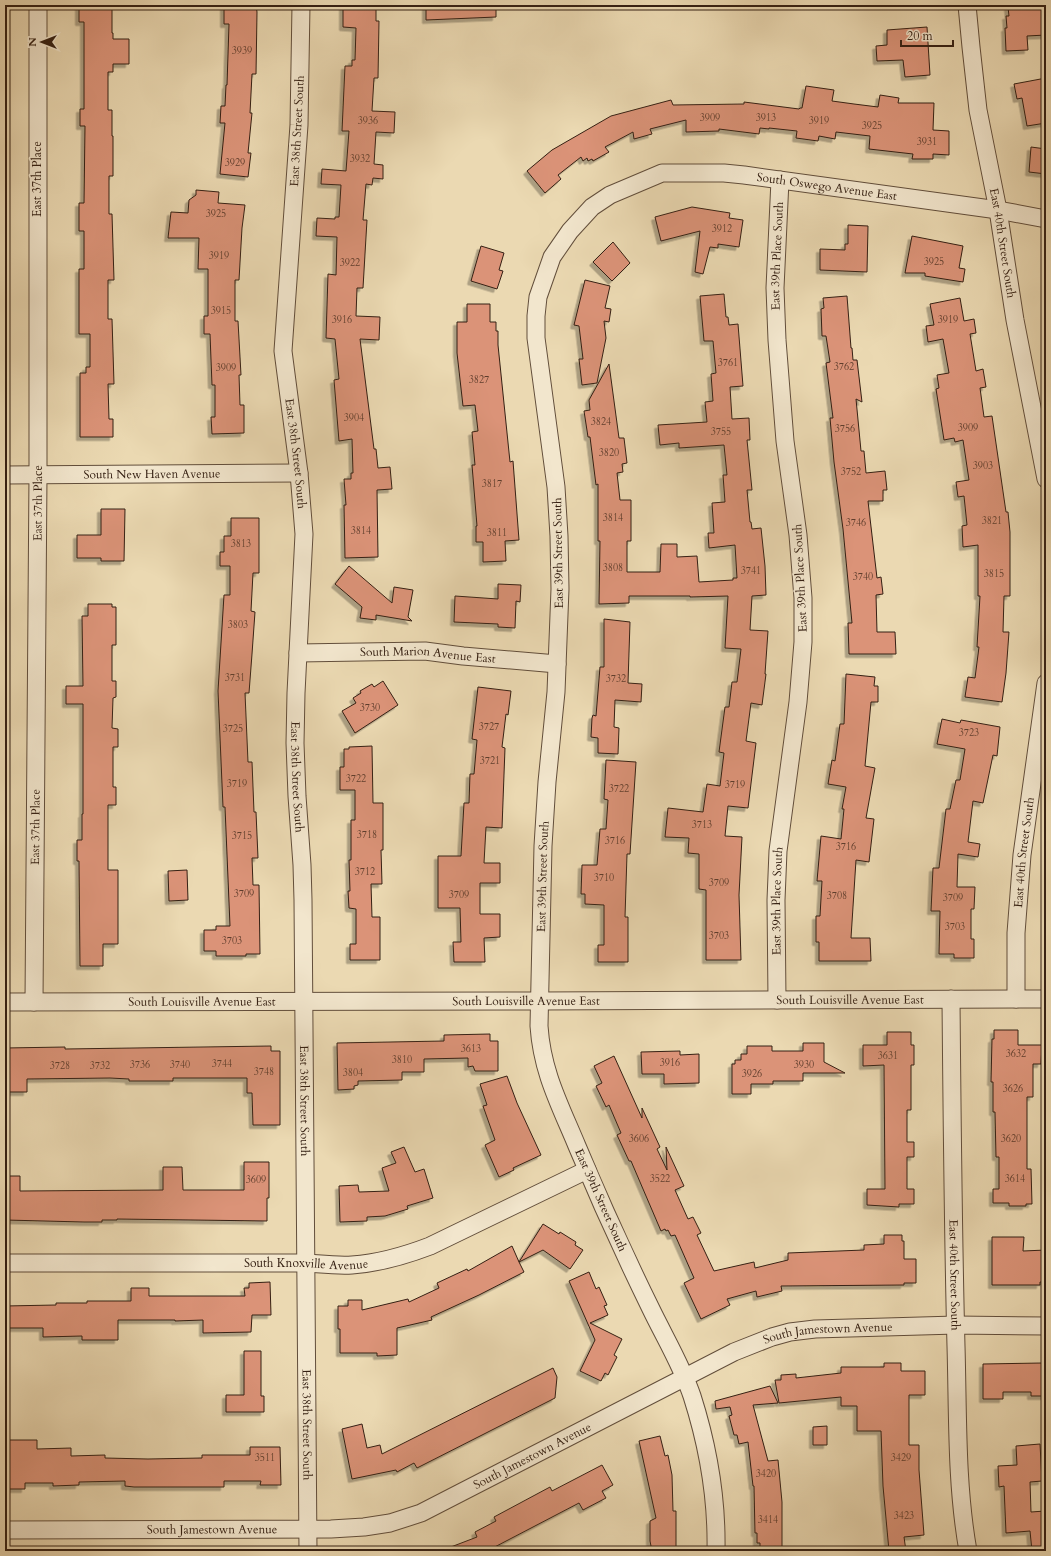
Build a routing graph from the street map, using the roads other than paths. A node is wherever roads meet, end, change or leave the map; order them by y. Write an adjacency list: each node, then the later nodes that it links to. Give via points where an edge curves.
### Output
1 (38, 5): 10 (street, East 37th Place)
2 (301, 5): 8 (street, East 38th Street South, via 298,125 282,352)
3 (967, 5): 6 (street, East 40th Street South, via 978,110)
4 (780, 180): 5 (street, South Oswego Avenue East, via 724,173 662,173); 6 (street, South Oswego Avenue East); 19 (street, East 39th Place South, via 775,288 777,340 785,434 798,535 803,598 803,642 798,702 778,851)
5 (610, 195): 13 (street, East 39th Street South, via 592,207 577,222 559,246 552,257 538,297 536,338 554,472 559,536)
6 (998, 210): 7 (street, South Oswego Avenue East); 11 (street, East 40th Street South, via 1015,320)
7 (1046, 219)
8 (299, 472): 10 (street, South New Haven Avenue); 12 (street, East 38th Street South, via 304,540)
9 (5, 475): 10 (street, South New Haven Avenue)
10 (38, 475): 22 (street, East 37th Place)
11 (1046, 480)
12 (298, 653): 13 (street, South Marion Avenue East, via 425,651); 23 (street, East 38th Street South, via 295,743 302,865)
13 (557, 664): 20 (street, East 39th Street South, via 542,846)
14 (1046, 683): 15 (street, East 40th Street South)
15 (1043, 726): 18 (street, East 40th Street South, via 1022,855 1016,933)
16 (1046, 998): 18 (street, South Louisville Avenue East)
17 (951, 999): 18 (street, South Louisville Avenue East); 19 (street, South Louisville Avenue East); 27 (street, East 40th Street South)
18 (1016, 999)
19 (777, 1000): 20 (street, South Louisville Avenue East)
20 (540, 1001): 23 (street, South Louisville Avenue East); 24 (street, East 39th Street South, via 539,1026 543,1061)
21 (5, 1002): 22 (street, South Louisville Avenue East)
22 (34, 1002): 23 (street, South Louisville Avenue East)
23 (304, 1002): 25 (street, East 38th Street South)
24 (587, 1170): 25 (street, South Knoxville Avenue, via 430,1246 408,1254 385,1261 353,1265); 29 (street, East 39th Street South)
25 (306, 1263): 26 (street, South Knoxville Avenue); 30 (street, East 38th Street South)
26 (5, 1264)
27 (956, 1326): 28 (street, South Jamestown Avenue); 29 (street, South Jamestown Avenue, via 815,1329 790,1332 751,1345); 34 (street, East 40th Street South, via 960,1474)
28 (1046, 1326)
29 (684, 1378): 30 (street, South Jamestown Avenue, via 421,1513 390,1523); 33 (street, East 39th Street South, via 692,1396 710,1467)
30 (308, 1529): 31 (street, South Jamestown Avenue); 32 (street, East 38th Street South)
31 (5, 1530)
32 (308, 1551)
33 (716, 1551)
34 (968, 1551)

